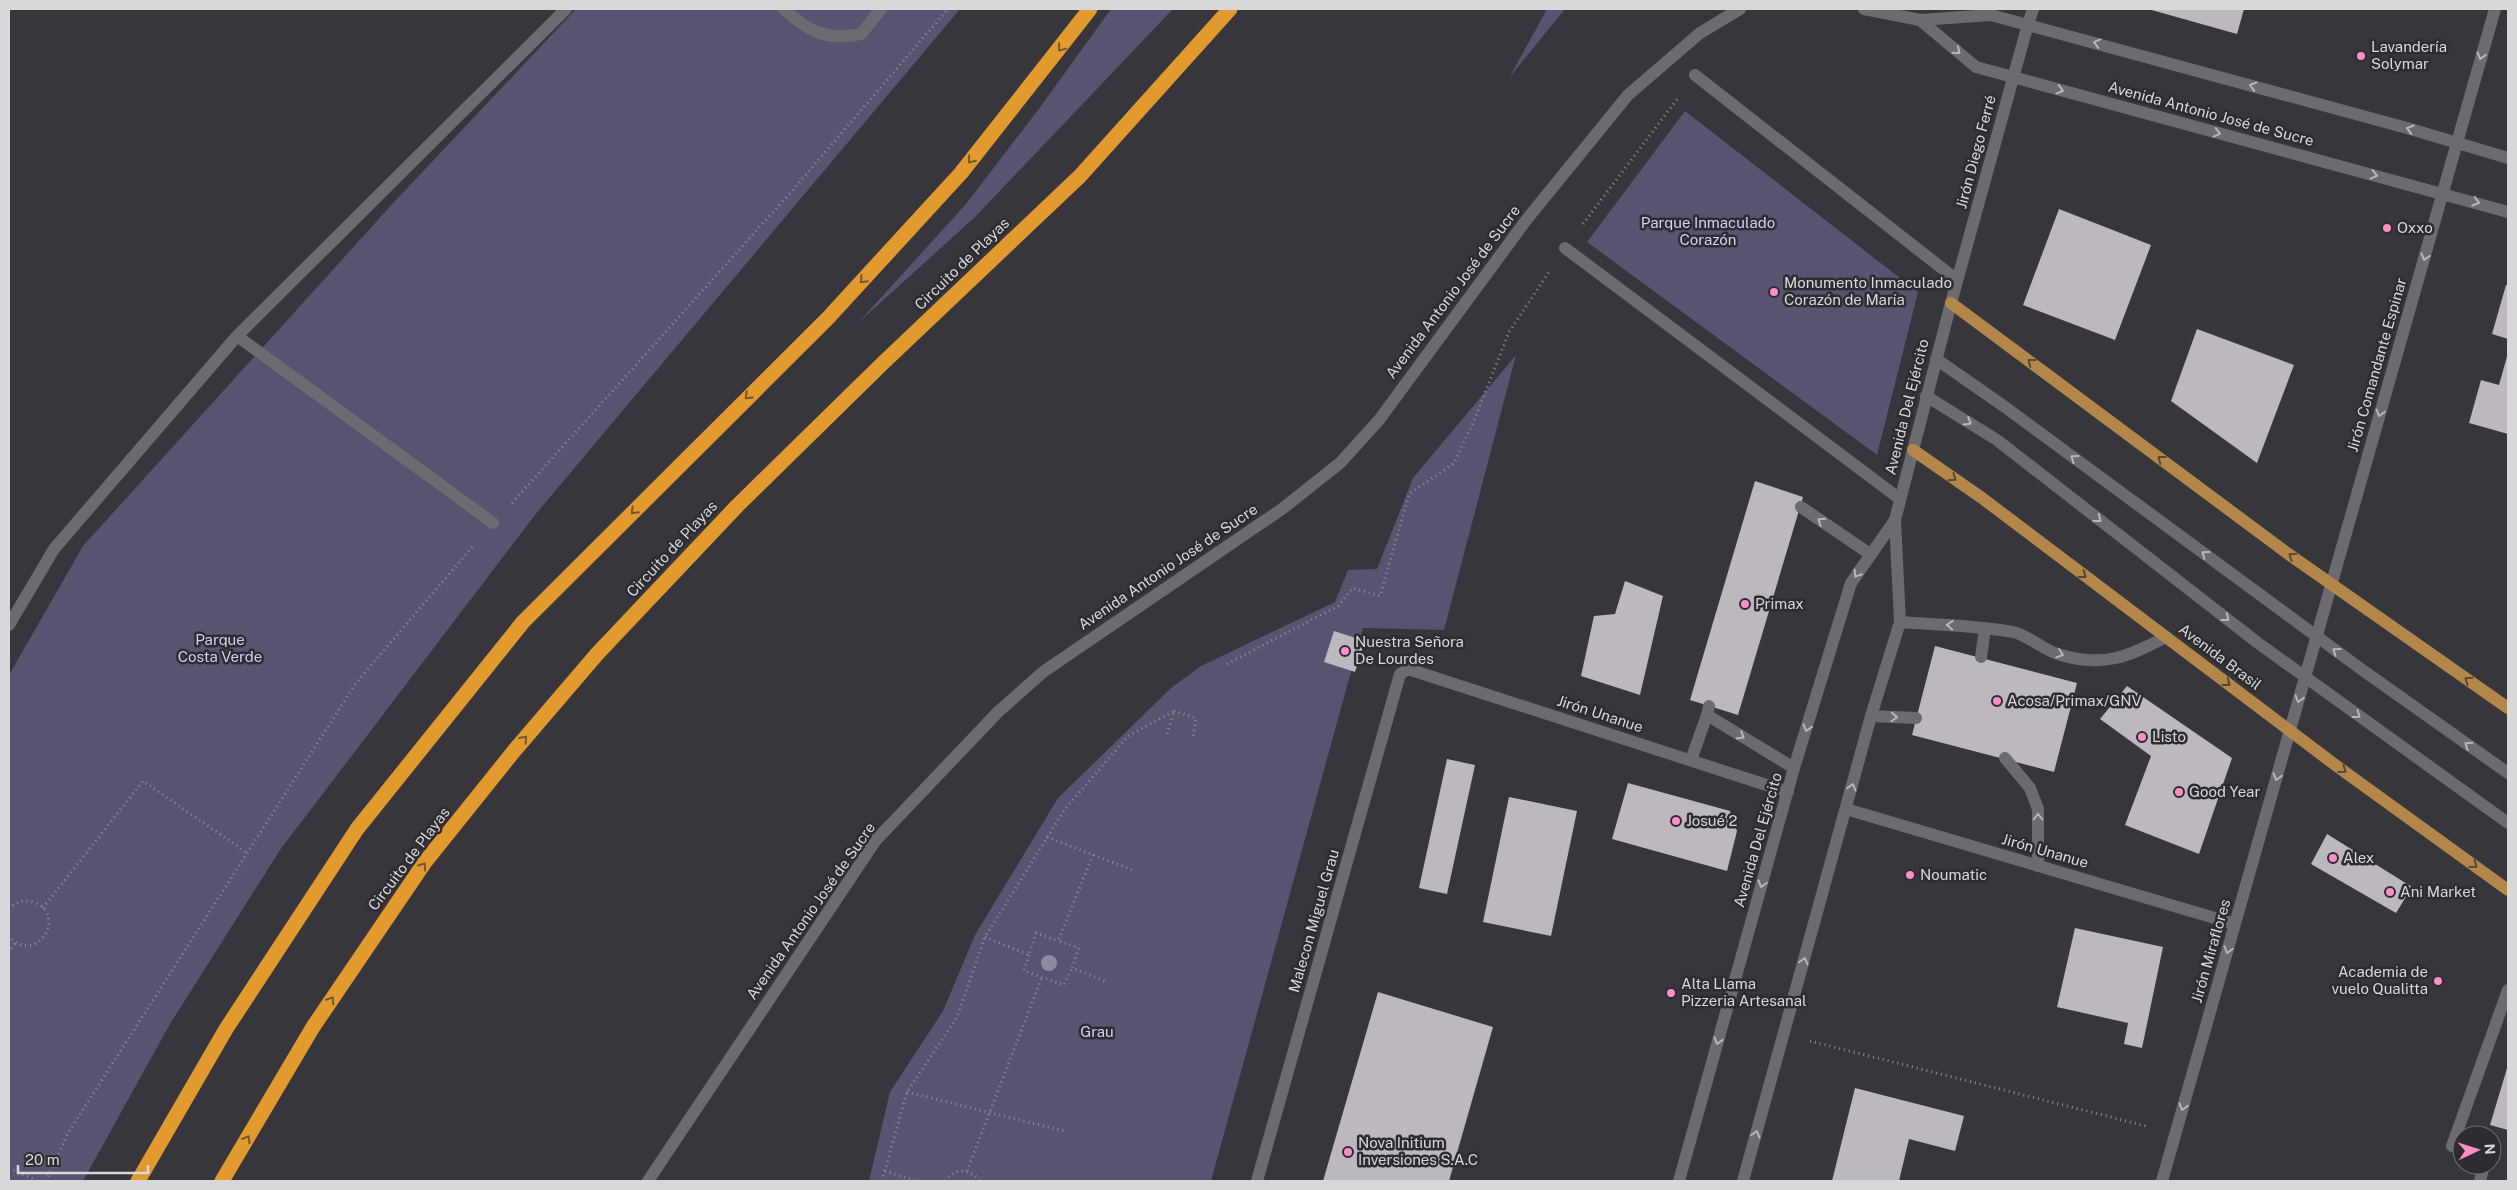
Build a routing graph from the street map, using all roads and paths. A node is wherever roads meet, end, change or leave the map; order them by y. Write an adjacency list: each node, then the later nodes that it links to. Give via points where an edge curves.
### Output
1 (566, 9): 22 (main road)
2 (784, 9): 3 (main road, via 803,26 827,36 845,37 861,34)
3 (881, 9)
4 (948, 9): 29 (path, via 791,192)
5 (1090, 9): 85 (highway, one-way to 85, via 961,173 842,303 523,622 358,829 226,1029)
6 (1230, 9): 86 (highway, Circuito de Playas, one-way to 6, via 313,1027 425,862 591,662 737,506 1080,176)
7 (1864, 9): 11 (main road, Avenida Antonio José de Sucre)
8 (2033, 9): 12 (main road, Jirón Diego Ferré)
9 (2495, 9): 15 (main road, Jirón Comandante Espinar, one-way to 15)
10 (1736, 10): 87 (main road, Avenida Antonio José de Sucre, via 1700,33 1628,95 1527,219 1379,420 1340,463 1282,509 1043,672 998,712 876,840)
11 (1920, 20): 12 (main road, Avenida Antonio José de Sucre, via 1991,15); 14 (main road, Avenida Antonio José de Sucre, one-way to 14, via 1976,67)
12 (2028, 24): 14 (main road, Jirón Diego Ferré); 15 (main road, Avenida Antonio José de Sucre, one-way to 12)
13 (1695, 75): 19 (path); 20 (main road)
14 (2013, 78): 17 (main road, Avenida Antonio José de Sucre, one-way to 17); 20 (main road, Jirón Diego Ferré)
15 (2457, 142): 16 (main road, Avenida Antonio José de Sucre); 17 (main road, Jirón Comandante Espinar)
16 (2508, 158)
17 (2443, 193): 18 (main road, Avenida Antonio José de Sucre, one-way to 18); 31 (main road, Jirón Comandante Espinar, one-way to 31)
18 (2508, 212)
19 (1565, 248): 26 (main road); 38 (path, via 1509,332 1454,463 1409,494 1380,596 1353,588 1338,606)
20 (1957, 280): 21 (main road, Jirón Diego Ferré)
21 (1951, 303): 23 (main road, Avenida Del Ejército); 31 (main road, one-way to 21)
22 (237, 336): 29 (main road); 33 (main road, via 54,549)
23 (1936, 359): 24 (main road, Avenida Del Ejército); 36 (main road, one-way to 23)
24 (1926, 396): 25 (main road, Avenida Del Ejército); 40 (main road, one-way to 40, via 1997,440)
25 (1913, 450): 26 (main road, Avenida Del Ejército); 35 (main road, Avenida Brasil, one-way to 35)
26 (1900, 499): 28 (main road, Avenida Del Ejército)
27 (1801, 507): 30 (main road, one-way to 27)
28 (1895, 520): 30 (main road, Avenida Del Ejército); 32 (main road, Avenida Del Ejército)
29 (493, 523): 56 (path, via 356,683)
30 (1870, 554): 50 (main road, Avenida Del Ejército, one-way to 50, via 1852,583)
31 (2332, 585): 36 (main road, Jirón Comandante Espinar); 41 (main road, one-way to 31)
32 (1900, 622): 34 (main road, one-way to 32); 43 (main road, Avenida Del Ejército)
33 (9, 625)
34 (1985, 628): 35 (main road, one-way to 35, via 2016,633 2061,655 2102,661 2128,656); 37 (main road)
35 (2166, 637): 45 (main road, Avenida Brasil, one-way to 45)
36 (2317, 637): 40 (main road, Jirón Comandante Espinar); 51 (main road, one-way to 36)
37 (1981, 657)
38 (1227, 664)
39 (1403, 670): 49 (main road, Jirón Unanue); 92 (main road, Malecon Miguel Grau)
40 (2306, 677): 45 (main road, Jirón Comandante Espinar, one-way to 45); 54 (main road, one-way to 54)
41 (2508, 708)
42 (1174, 711): 46 (path, via 1196,718); 47 (path); 55 (path, via 1128,736 1065,809)
43 (1871, 716): 44 (main road, one-way to 44); 53 (main road, Avenida Del Ejército, one-way to 43)
44 (1916, 718)
45 (2290, 730): 60 (main road, Avenida Brasil, one-way to 60); 63 (main road, Jirón Miraflores, one-way to 63)
46 (1193, 737)
47 (1166, 738)
48 (2005, 758): 58 (main road, one-way to 48, via 2038,809 2030,788)
49 (1691, 760): 50 (main road, one-way to 50, via 1708,711); 52 (main road, Jirón Unanue)
50 (1794, 768): 52 (main road, Avenida Del Ejército)
51 (2508, 773)
52 (1788, 792): 93 (main road, Avenida Del Ejército, one-way to 93)
53 (1846, 809): 58 (main road, Jirón Unanue); 74 (main road, Avenida Del Ejército, one-way to 53)
54 (2508, 823)
55 (1047, 837): 57 (path); 64 (path)
56 (247, 853): 61 (path, via 143,781); 84 (path, via 68,1134)
57 (1093, 855): 59 (path); 66 (path)
58 (2038, 866): 63 (main road, Jirón Unanue)
59 (1135, 871)
60 (2508, 890)
61 (43, 908): 62 (path, via 27,900); 67 (path, via 49,923 46,935 38,943 26,946)
62 (9, 909)
63 (2235, 924): 79 (main road, Jirón Miraflores, one-way to 79)
64 (985, 936): 69 (path); 75 (path, via 957,1017)
65 (9, 937): 67 (path)
66 (1058, 941): 69 (path, via 1036,933); 70 (path, via 1079,948)
67 (15, 943): 68 (path)
68 (9, 953)
69 (1029, 955): 71 (path, via 1024,971)
70 (1072, 968): 71 (path, via 1064,985); 72 (path)
71 (1042, 977): 76 (path)
72 (1105, 981)
73 (2508, 990): 77 (main road)
74 (1784, 1035): 79 (path); 94 (main road, Avenida Del Ejército, one-way to 74)
75 (907, 1092): 76 (path); 81 (path)
76 (990, 1113): 78 (path); 82 (path)
77 (2460, 1125)
78 (1064, 1131)
79 (2176, 1134): 95 (main road, Jirón Miraflores)
80 (9, 1168): 83 (path)
81 (885, 1171): 88 (path); 89 (path)
82 (967, 1171): 90 (path, via 953,1174); 91 (path)
83 (38, 1181)
84 (46, 1181)
85 (138, 1181)
86 (222, 1181)
87 (648, 1181)
88 (882, 1181)
89 (916, 1181)
90 (945, 1181)
91 (980, 1181)
92 (1256, 1181)
93 (1679, 1181)
94 (1743, 1181)
95 (2162, 1181)

